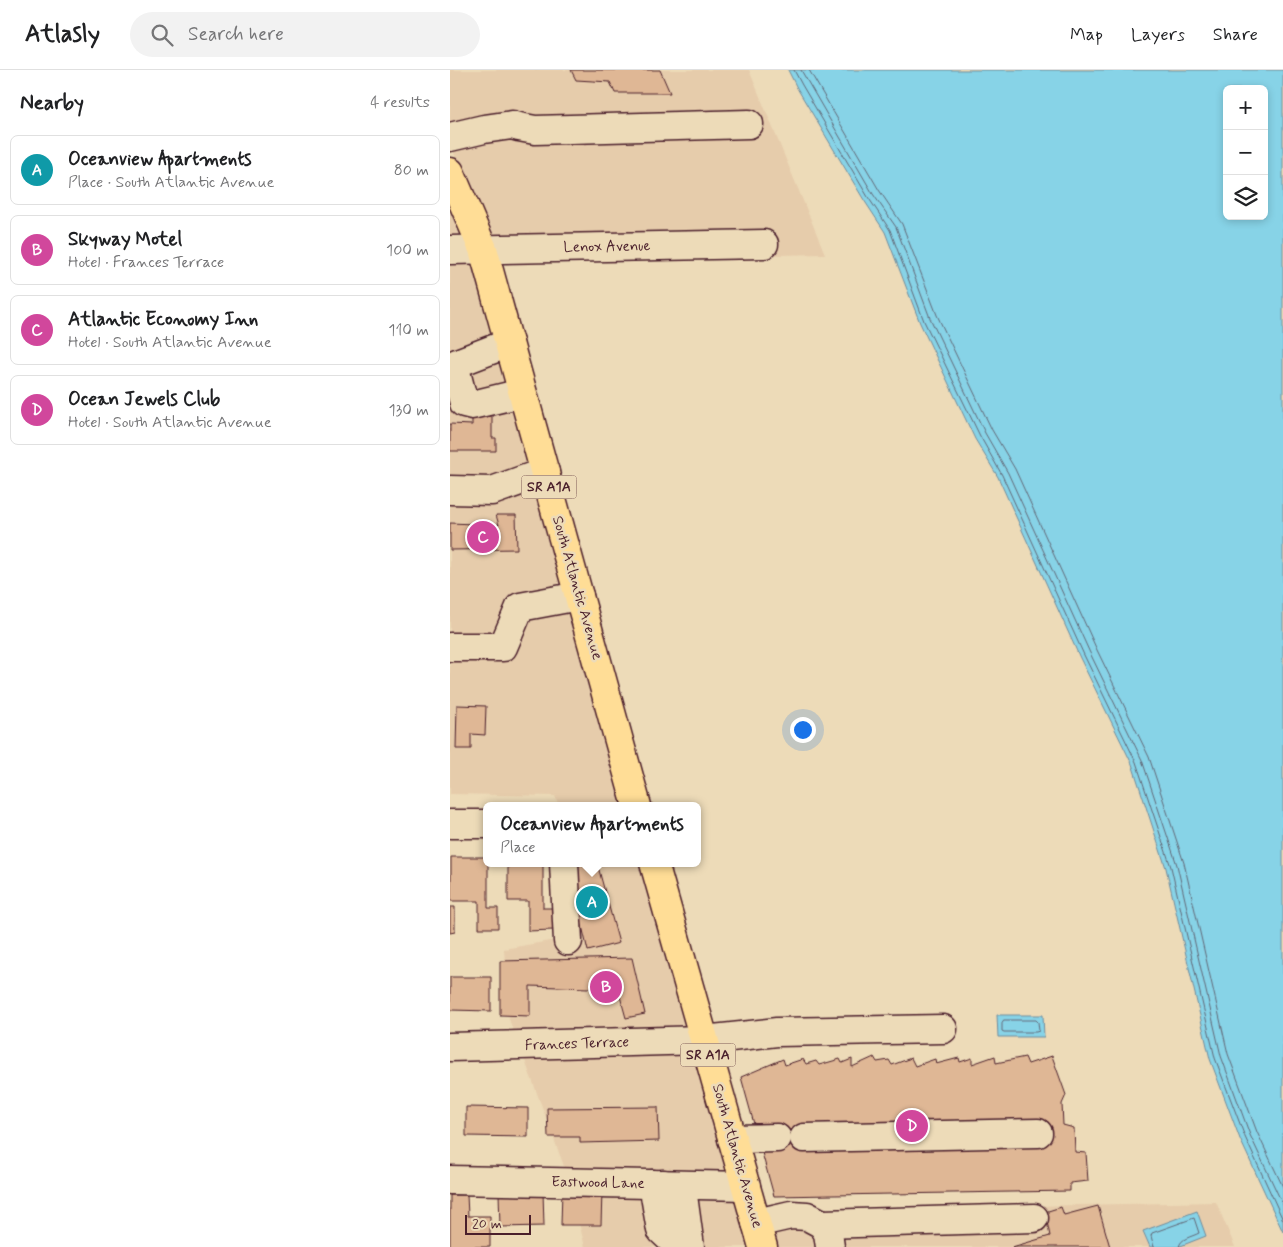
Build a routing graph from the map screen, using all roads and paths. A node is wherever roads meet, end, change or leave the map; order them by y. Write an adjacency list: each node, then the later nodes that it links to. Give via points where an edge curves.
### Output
1 (749, 124): 2 (street, via 535,130 512,124)
2 (450, 138)
3 (450, 172): 5 (main road, South Atlantic Avenue / SR A1A)
4 (764, 244): 5 (street, Lenox Avenue)
5 (483, 249): 6 (street, Lenox Avenue); 7 (main road, South Atlantic Avenue / SR A1A)
6 (450, 250)
7 (508, 343): 8 (main road, South Atlantic Avenue / SR A1A); 9 (street, via 457,363)
8 (522, 392): 9 (street, via 472,404); 10 (main road, South Atlantic Avenue / SR A1A)
9 (456, 399)
10 (545, 472): 11 (street, via 492,491); 12 (main road, South Atlantic Avenue / SR A1A)
11 (450, 490)
12 (579, 596): 13 (street, via 520,607 503,647); 14 (main road, South Atlantic Avenue / SR A1A)
13 (450, 647)
14 (636, 802)
15 (450, 824): 16 (street)
16 (483, 824)
17 (564, 867): 19 (street)
18 (655, 867): 21 (main road, South Atlantic Avenue / SR A1A)
19 (568, 941)
20 (943, 1029): 21 (street, Frances Terrace, via 776,1032)
21 (704, 1040): 22 (street, Frances Terrace); 26 (main road, South Atlantic Avenue / SR A1A)
22 (450, 1047)
23 (1038, 1133): 25 (street)
24 (778, 1138): 26 (street)
25 (804, 1138)
26 (732, 1139): 29 (main road, South Atlantic Avenue / SR A1A)
27 (450, 1180): 28 (street, Eastwood Lane)
28 (658, 1184): 29 (street, Eastwood Lane); 33 (street, via 661,1230); 34 (street, via 684,1203)
29 (746, 1186): 31 (main road, South Atlantic Avenue / SR A1A)
30 (1034, 1218): 32 (street)
31 (760, 1235): 32 (street, via 791,1215 807,1216)
32 (826, 1236)
33 (679, 1247)
34 (690, 1247)

